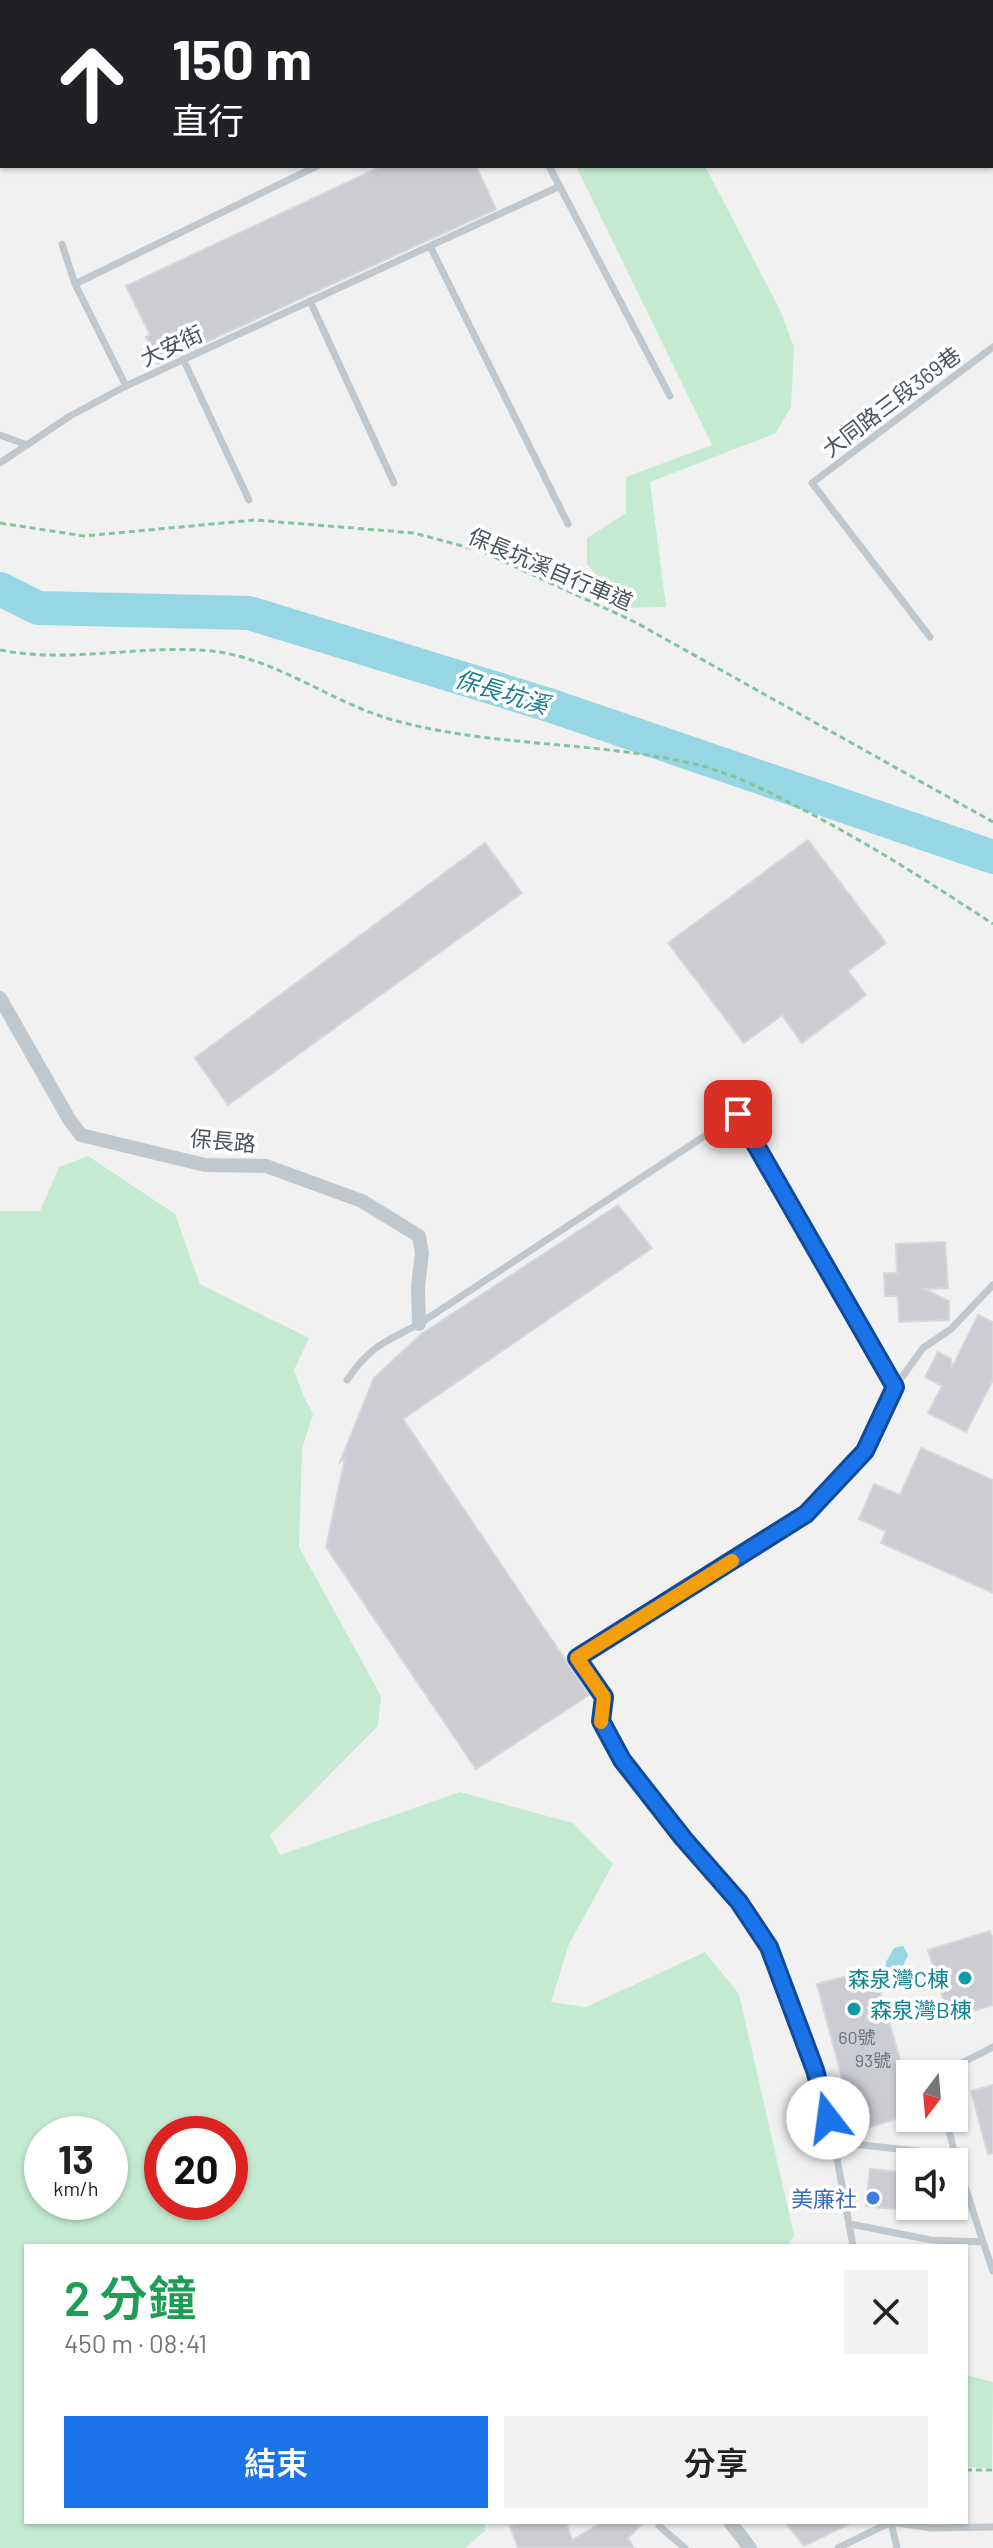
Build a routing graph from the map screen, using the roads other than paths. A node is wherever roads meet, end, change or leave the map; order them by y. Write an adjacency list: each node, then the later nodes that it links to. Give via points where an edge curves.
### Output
1 (313, 168): 6 (lane)
2 (550, 168): 3 (lane)
3 (558, 187): 5 (lane, 大安街); 11 (lane)
4 (62, 244): 6 (lane, 大安街)
5 (430, 246): 7 (lane, 大安街); 17 (lane)
6 (75, 284): 10 (lane, 大安街)
7 (310, 301): 9 (lane, 大安街); 15 (lane)
8 (993, 347): 18 (lane, 大同路三段369巷, via 812,483)
9 (183, 359): 10 (lane, 大安街); 16 (lane)
10 (126, 386): 13 (lane)
11 (670, 396)
12 (0, 435): 13 (lane)
13 (27, 445): 14 (lane)
14 (0, 463)
15 (394, 483)
16 (249, 500)
17 (568, 524)
18 (930, 637)
19 (0, 998): 21 (street, 保長路, via 81,1135 205,1165 266,1166 362,1201 419,1236)
20 (993, 1285): 23 (lane, via 951,1329 923,1348)
21 (419, 1324): 22 (lane, via 363,1357); 23 (lane, via 738,1114)
22 (347, 1380)
23 (895, 1387): 26 (lane, via 865,1451 806,1514 577,1658 604,1697 601,1721 622,1760 739,1902 769,1947 815,2070)
24 (993, 2047): 25 (lane)
25 (968, 2060)
26 (834, 2142): 27 (lane); 29 (lane)
27 (896, 2149)
28 (968, 2195): 30 (lane)
29 (850, 2224): 30 (lane, via 931,2240); 31 (lane)
30 (983, 2242): 32 (lane)
31 (853, 2244)
32 (993, 2271)
33 (732, 2524): 40 (street)
34 (887, 2524): 41 (lane)
35 (891, 2524): 42 (lane)
36 (904, 2524): 38 (lane)
37 (659, 2526): 39 (lane)
38 (993, 2527)
39 (685, 2548)
40 (750, 2548)
41 (838, 2548)
42 (897, 2548)

